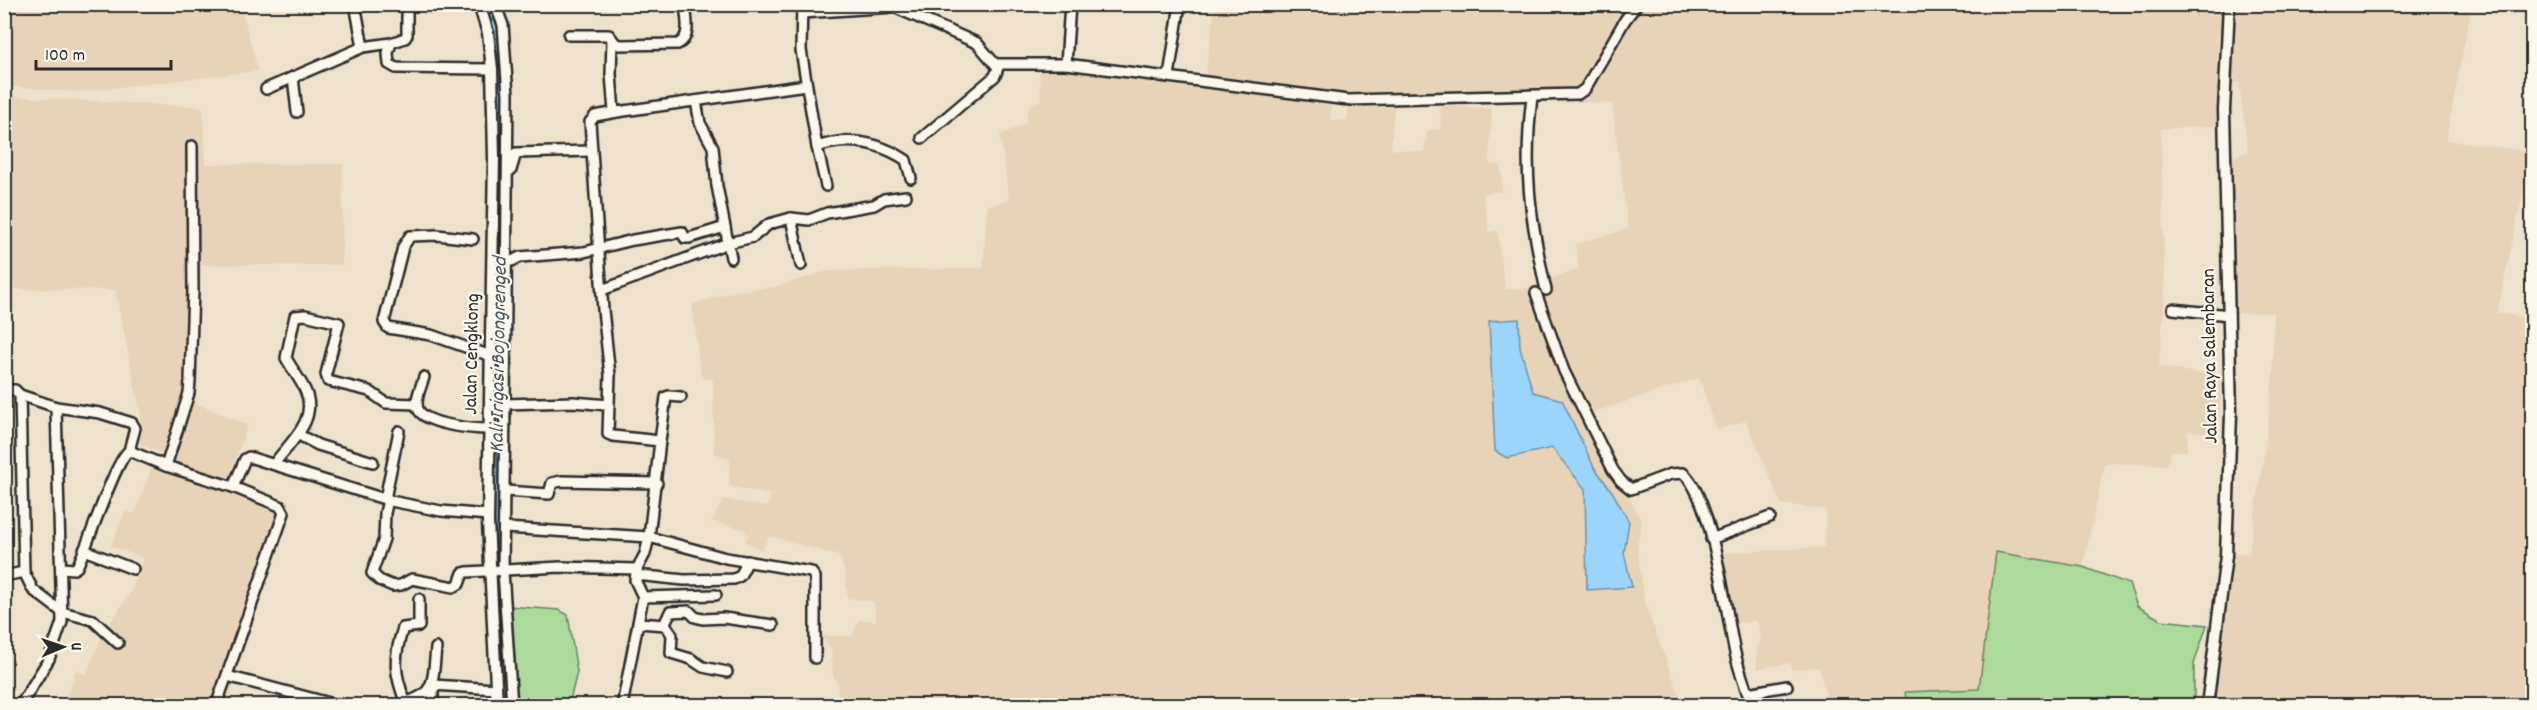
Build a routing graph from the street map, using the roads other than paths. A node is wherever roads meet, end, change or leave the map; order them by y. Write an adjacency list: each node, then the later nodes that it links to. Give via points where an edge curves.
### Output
1 (355, 4): 15 (street)
2 (508, 4): 8 (street)
3 (685, 4): 13 (street, via 687,33 681,43 620,45)
4 (1070, 4): 16 (street)
5 (1180, 4): 19 (street)
6 (1637, 4): 23 (street, via 1585,89 1578,94)
7 (2229, 4): 48 (main road, Jalan Raya Salembaran, via 2223,110)
8 (488, 6): 18 (main road, Jalan Cengklong); 32 (street, via 503,25)
9 (406, 7): 14 (street, via 407,35)
10 (802, 9): 11 (street); 21 (street, via 801,50)
11 (907, 9): 17 (street, via 977,43 992,62)
12 (569, 35): 13 (street, via 608,34)
13 (612, 40): 26 (street)
14 (391, 43): 15 (street); 18 (street, via 389,64 396,68)
15 (363, 47): 20 (street)
16 (1065, 63): 17 (street); 19 (street)
17 (999, 64): 27 (street, via 994,76)
18 (492, 69): 40 (main road, Jalan Cengklong)
19 (1169, 76): 23 (street, via 1348,100)
20 (293, 77): 22 (street); 25 (street)
21 (806, 85): 24 (street); 29 (street)
22 (266, 89)
23 (1532, 97): 45 (street, via 1527,175)
24 (696, 101): 26 (street); 36 (street, via 700,123 713,147)
25 (297, 112)
26 (614, 112): 30 (street, via 591,120)
27 (922, 138)
28 (192, 146): 65 (street, via 190,381)
29 (817, 147): 31 (street, via 849,141 890,150 907,161); 33 (street)
30 (591, 151): 32 (street, via 516,153 511,175); 39 (street)
31 (910, 178)
32 (506, 179): 40 (street)
33 (826, 186)
34 (906, 196): 35 (street, via 809,220)
35 (791, 218): 38 (street, via 763,227 753,237); 42 (street)
36 (725, 227): 38 (street); 39 (street, via 690,238 682,232 667,233)
37 (473, 239): 49 (street, via 410,236 403,247 384,322 389,329 431,335)
38 (728, 243): 41 (street); 44 (street)
39 (598, 249): 40 (street, via 512,261); 44 (street)
40 (500, 254): 43 (main road, Jalan Cengklong); 43 (street)
41 (731, 258)
42 (801, 264)
43 (499, 281): 49 (main road, Jalan Cengklong); 55 (street)
44 (602, 290): 56 (street)
45 (1546, 290)
46 (1536, 293): 73 (street, via 1564,371 1613,470 1631,489 1683,473 1701,498)
47 (2173, 309): 48 (street)
48 (2229, 315): 110 (main road, Jalan Raya Salembaran, via 2231,414 2226,556)
49 (491, 356): 55 (main road, Jalan Cengklong)
50 (424, 377): 54 (street)
51 (4, 390): 52 (street)
52 (19, 393): 57 (street); 79 (street)
53 (681, 397): 61 (street, via 666,397)
54 (417, 404): 58 (street, via 422,414 432,420); 60 (street, via 386,403 369,391 328,381 326,374 339,323 296,315 286,357 309,402)
55 (498, 404): 56 (street); 58 (main road, Jalan Cengklong); 68 (street)
56 (609, 405): 61 (street, via 609,436)
57 (56, 407): 62 (street, via 100,413 132,423 135,428); 76 (street)
58 (489, 429): 71 (main road, Jalan Cengklong)
59 (399, 431): 69 (street)
60 (299, 435): 63 (street); 64 (street)
61 (660, 441): 66 (street)
62 (130, 450): 65 (street); 74 (street, via 112,479)
63 (373, 462)
64 (274, 464): 67 (street, via 245,459); 69 (street)
65 (166, 465): 67 (street)
66 (657, 483): 68 (street, via 561,482 551,483 549,494); 72 (street)
67 (233, 487): 93 (street, via 280,506 284,513)
68 (505, 491): 71 (street)
69 (386, 499): 71 (street); 78 (street, via 384,539 372,571 378,579 393,586 412,579 454,587 464,572)
70 (1770, 517): 73 (street)
71 (497, 522): 72 (street); 78 (main road, Jalan Cengklong); 78 (street)
72 (649, 537): 75 (street); 80 (street)
73 (1711, 539): 97 (street, via 1735,654)
74 (84, 550): 76 (street, via 74,569); 77 (street)
75 (748, 561): 80 (street, via 734,579 684,580); 91 (street, via 815,575)
76 (62, 568): 85 (street)
77 (133, 569)
78 (497, 571): 80 (street, via 560,567); 96 (main road, Jalan Cengklong); 107 (street)
79 (24, 572): 81 (street); 85 (street, via 33,590)
80 (636, 572): 83 (street, via 635,580)
81 (4, 576)
82 (716, 596): 83 (street)
83 (643, 597): 86 (street)
84 (419, 599): 99 (street, via 418,626 403,628 395,668)
85 (62, 612): 89 (street, via 93,620); 101 (street, via 49,659)
86 (638, 623): 87 (street); 108 (street)
87 (664, 625): 88 (street, via 672,611 685,611 703,619); 92 (street, via 672,635 671,653)
88 (773, 625)
89 (118, 643)
90 (436, 648): 94 (street)
91 (815, 658)
92 (727, 672)
93 (227, 676): 102 (street); 103 (street)
94 (432, 685): 96 (street); 99 (street, via 426,694); 105 (street)
95 (1787, 686): 97 (street)
96 (496, 689): 106 (main road, Jalan Cengklong)
97 (1748, 693): 109 (street)
98 (4, 702): 100 (street)
99 (406, 703): 104 (street)
100 (10, 705)
101 (20, 705)
102 (216, 705)
103 (342, 705)
104 (393, 705)
105 (433, 705)
106 (497, 705)
107 (512, 705)
108 (622, 705)
109 (1752, 705)
110 (2207, 705)

